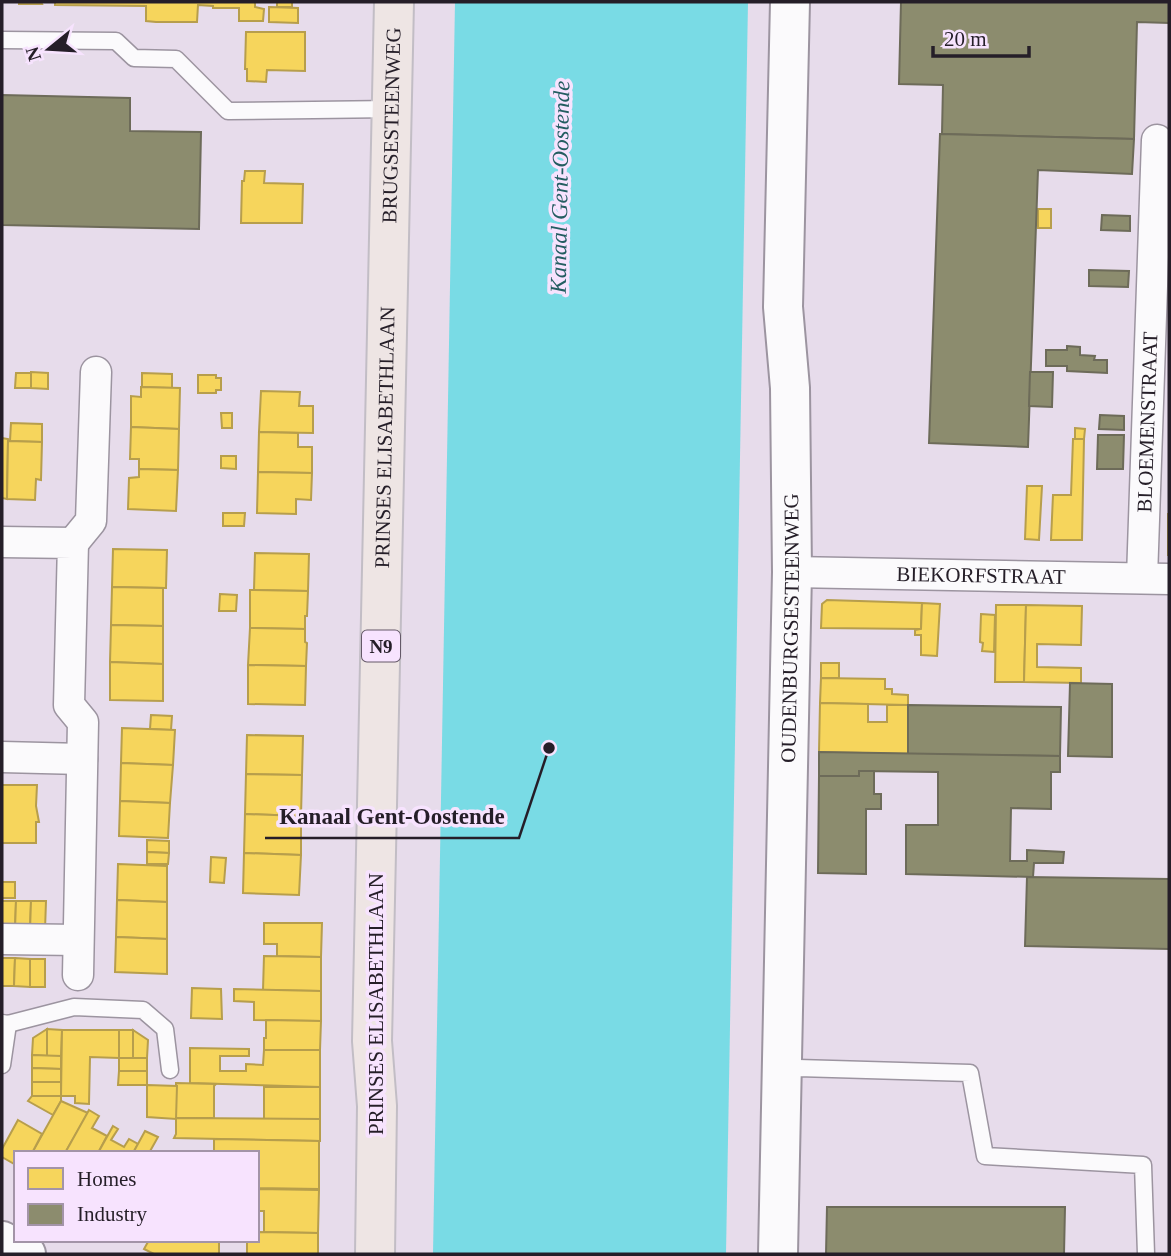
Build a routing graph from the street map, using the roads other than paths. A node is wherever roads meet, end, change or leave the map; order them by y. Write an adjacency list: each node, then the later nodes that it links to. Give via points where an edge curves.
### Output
1 (394, 2): 4 (main road, BRUGSESTEENWEG / N9)
2 (790, 2): 10 (street, OUDENBURGSESTEENWEG, via 783,307 790,388)
3 (2, 40): 4 (lane, via 116,41 134,58 176,60 228,111)
4 (393, 109): 6 (main road, BRUGSESTEENWEG / N9)
5 (1157, 140): 11 (street, BLOEMENSTRAAT)
6 (390, 251): 23 (main road, PRINSES ELISABETHLAAN / N9, via 372,1041 377,1106)
7 (96, 372): 9 (street, via 91,521)
8 (2, 542): 9 (street)
9 (73, 543): 13 (street, via 69,705 83,722)
10 (792, 572): 11 (street, BIEKORFSTRAAT); 20 (street, OUDENBURGSESTEENWEG)
11 (1155, 578)
12 (2, 757): 13 (street)
13 (82, 759): 15 (street)
14 (2, 939): 15 (street)
15 (78, 940): 16 (street)
16 (78, 975)
17 (5, 1024): 18 (lane); 19 (lane, via 74,1007 143,1010 165,1029)
18 (2, 1065)
19 (170, 1070)
20 (782, 1070): 24 (street, OUDENBURGSESTEENWEG); 25 (lane, via 970,1073 985,1156 1143,1166)
21 (2, 1241): 22 (street)
22 (26, 1254)
23 (375, 1254)
24 (778, 1254)
25 (1146, 1254)

